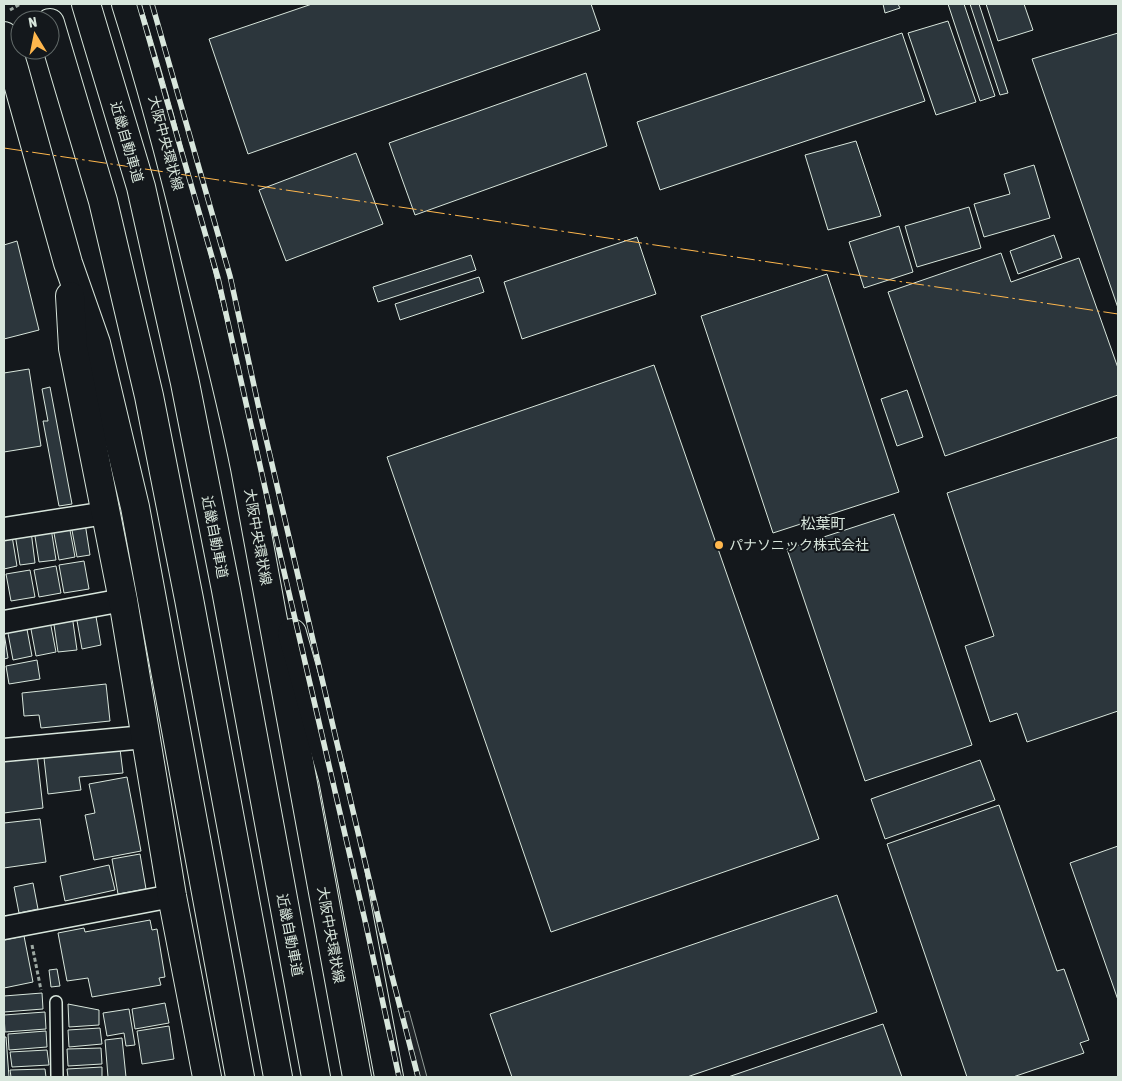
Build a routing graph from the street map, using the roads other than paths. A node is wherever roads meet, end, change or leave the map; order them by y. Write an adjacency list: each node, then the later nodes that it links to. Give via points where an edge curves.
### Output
1 (86, 4): 20 (main road, 近畿自動車道, via 141,187 183,374)
2 (126, 4): 6 (main road, 大阪中央環状線, via 168,148)
3 (4, 36): 5 (main road)
4 (60, 58): 19 (main road, via 103,201 149,396)
5 (68, 263): 7 (main road, via 73,348); 16 (main road, via 96,343 135,507)
6 (246, 468): 21 (main road, 大阪中央環状線); 22 (main road, via 333,779)
7 (106, 513): 8 (street); 9 (main road)
8 (4, 529)
9 (123, 600): 10 (street); 11 (main road)
10 (4, 622)
11 (145, 737): 12 (street); 13 (main road)
12 (4, 750)
13 (172, 896): 14 (street); 18 (main road)
14 (4, 928)
15 (56, 1002): 17 (lane)
16 (238, 1068)
17 (57, 1077)
18 (207, 1077)
19 (278, 1077)
20 (316, 1077)
21 (357, 1077)
22 (388, 1077)

